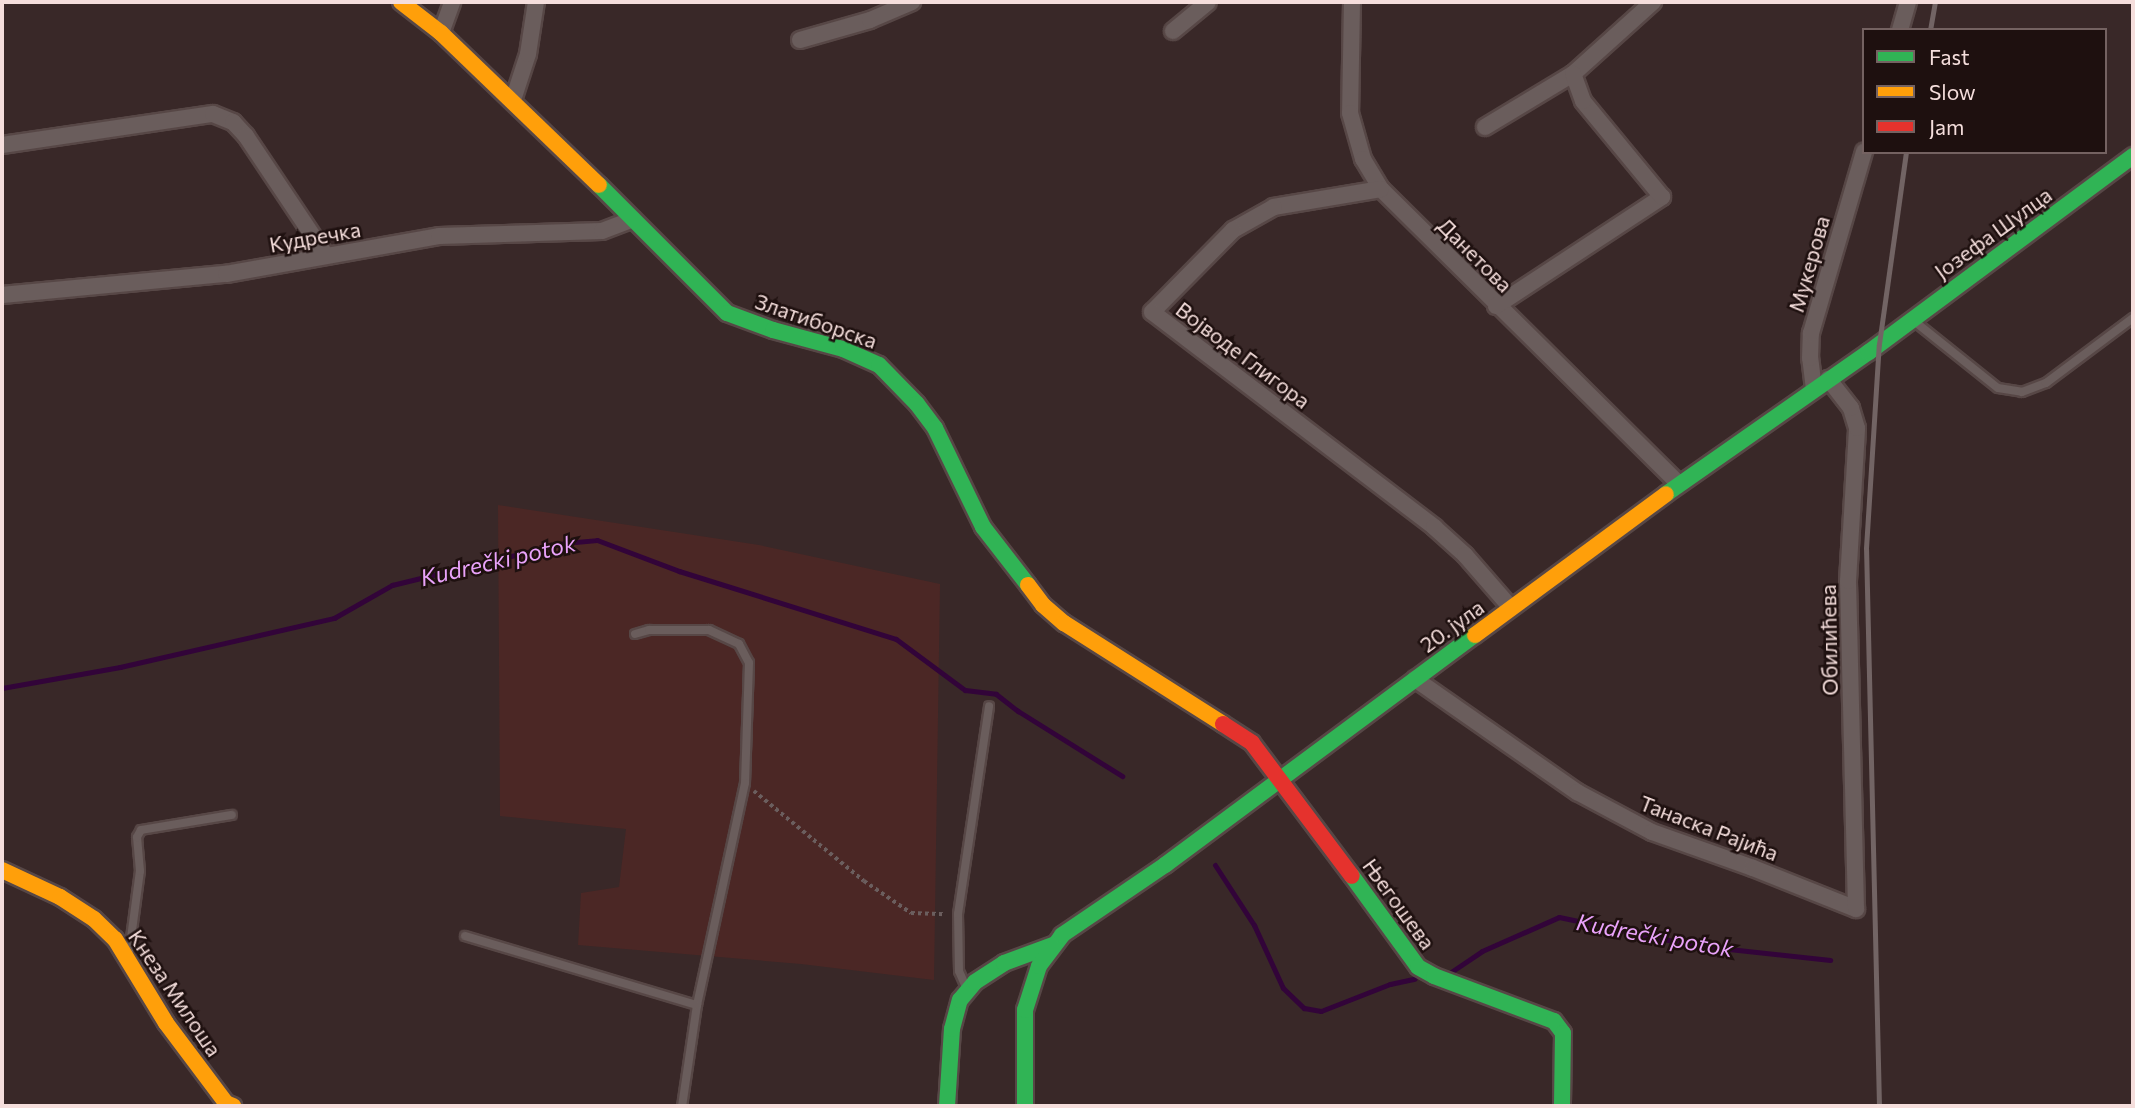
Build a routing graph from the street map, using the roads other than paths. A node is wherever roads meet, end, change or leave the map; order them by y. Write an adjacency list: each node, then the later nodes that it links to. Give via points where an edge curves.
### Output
1 (401, 2): 11 (street, Златиборска)
2 (452, 2): 11 (street)
3 (536, 2): 14 (street, via 528,54)
4 (912, 2): 12 (street, via 870,20)
5 (1208, 2): 10 (street)
6 (1352, 2): 19 (street, Данетова, via 1350,113 1363,159)
7 (1653, 2): 13 (street)
8 (1908, 2): 9 (street)
9 (1901, 28)
10 (1173, 31)
11 (441, 33): 14 (street, Златиборска)
12 (800, 40)
13 (1573, 74): 15 (street); 23 (street, via 1584,101 1662,197)
14 (513, 100): 20 (street, Златиборска)
15 (1485, 127)
16 (2, 145): 21 (street, via 213,114 233,122 246,136)
17 (1863, 154): 27 (street, Мукерова, via 1811,333 1810,358)
18 (2133, 156): 25 (street, Јозефа Шулца)
19 (1381, 189): 23 (street, Данетова); 29 (street, Војводе Глигора, via 1274,207 1233,230 1152,312 1442,533)
20 (633, 219): 21 (street, Кудречка, via 602,231 439,236); 33 (street, Златиборска, via 727,313 879,365 935,428 983,527 1043,605 1064,624 1252,743)
21 (326, 254): 22 (street, Кудречка, via 226,274)
22 (2, 295)
23 (1496, 306): 28 (street, Данетова)
24 (2133, 318): 25 (lane, via 2046,383 2022,392 1997,388)
25 (1912, 320): 26 (street, Јозефа Шулца)
26 (1879, 344): 27 (street, 20. јула)
27 (1821, 384): 28 (street, 20. јула); 36 (street, Обилићева, via 1851,408 1857,428 1848,582)
28 (1679, 484): 29 (street, 20. јула)
29 (1511, 608): 31 (street, 20. јула)
30 (635, 634): 41 (lane, via 709,630 739,644 749,663 745,783)
31 (1415, 679): 33 (street, 20. јула); 36 (street, Танаска Рајића, via 1577,792 1652,832)
32 (989, 706): 40 (lane, via 958,914 959,971)
33 (1281, 778): 38 (street, 20. јула); 46 (street, Његошева, via 1418,967 1554,1021 1563,1033)
34 (232, 815): 39 (lane, via 141,830)
35 (2, 870): 39 (street, Кнеза Милоша, via 94,919)
36 (1856, 909)
37 (464, 936): 41 (lane)
38 (1053, 945): 40 (street, via 1004,963); 45 (street, via 1032,981 1025,1010)
39 (128, 959): 42 (street, Кнеза Милоша, via 166,1023)
40 (967, 990): 44 (street, via 952,1028)
41 (697, 1005): 43 (lane)
42 (228, 1105)
43 (682, 1106)
44 (947, 1106)
45 (1025, 1106)
46 (1562, 1106)

